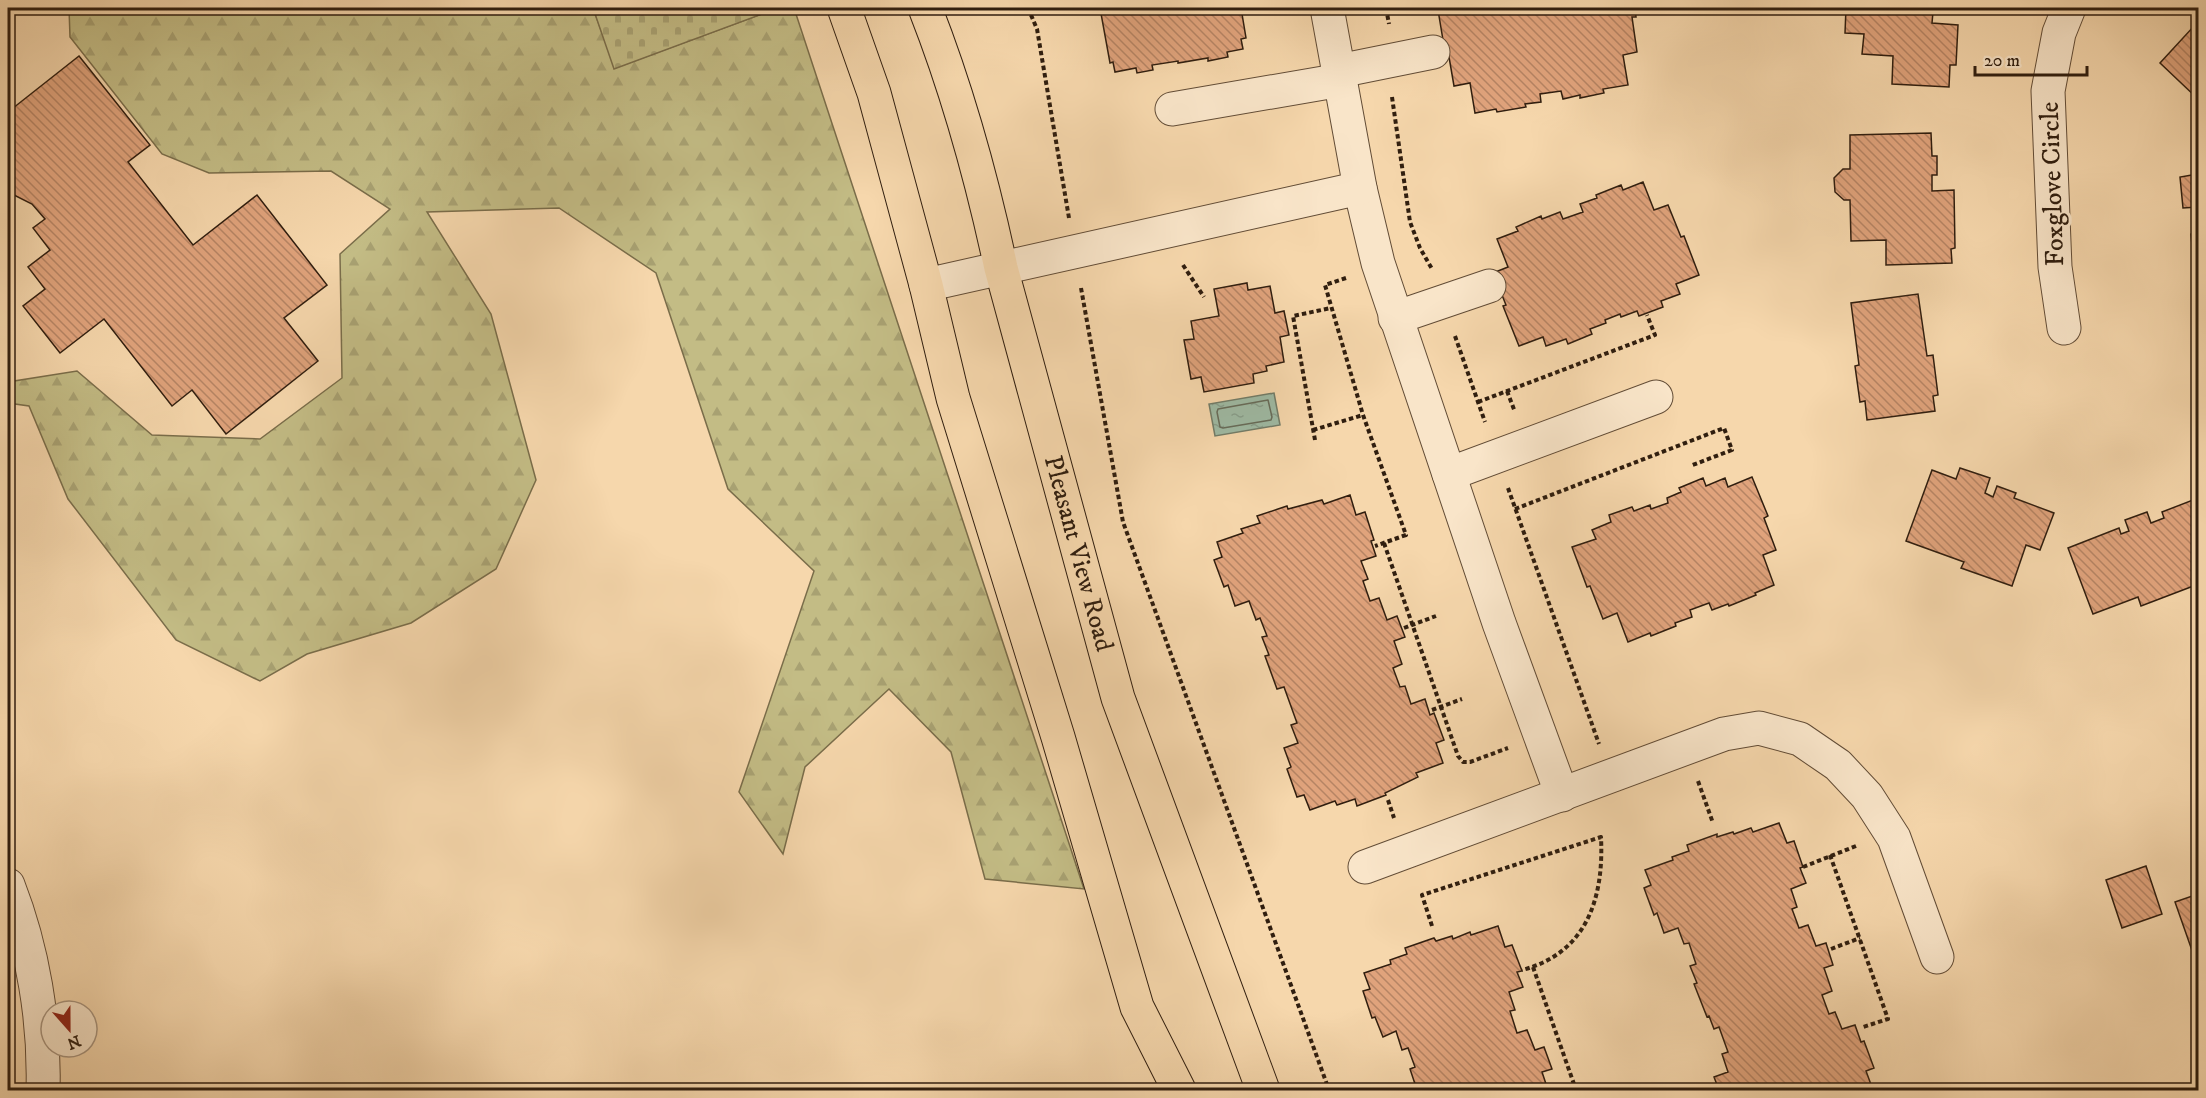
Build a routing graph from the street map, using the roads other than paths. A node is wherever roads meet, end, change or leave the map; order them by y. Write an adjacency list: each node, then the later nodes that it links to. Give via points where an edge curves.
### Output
1 (844, 8): 10 (main road, via 874,93)
2 (926, 8): 9 (main road, Pleasant View Road, via 949,69 986,196)
3 (1327, 8): 6 (street)
4 (2069, 8): 13 (street, Foxglove Circle, via 2059,33 2048,91 2055,267)
5 (1433, 52): 6 (street)
6 (1340, 76): 7 (street); 8 (street)
7 (1172, 110)
8 (1360, 188): 9 (street); 12 (street)
9 (1001, 268): 10 (street); 22 (main road, Pleasant View Road, via 1118,698)
10 (926, 285): 21 (main road, via 953,398 1137,1007)
11 (1489, 286): 12 (street)
12 (1395, 318): 15 (street)
13 (2064, 328)
14 (1656, 397): 15 (street)
15 (1449, 474): 16 (street)
16 (1562, 795): 17 (street); 19 (street, via 1724,734 1759,728 1800,739 1838,765 1867,796 1894,838)
17 (1365, 867)
18 (8, 885): 20 (street, via 32,967 40,1020)
19 (1937, 957)
20 (43, 1090)
21 (1179, 1090)
22 (1263, 1090)

